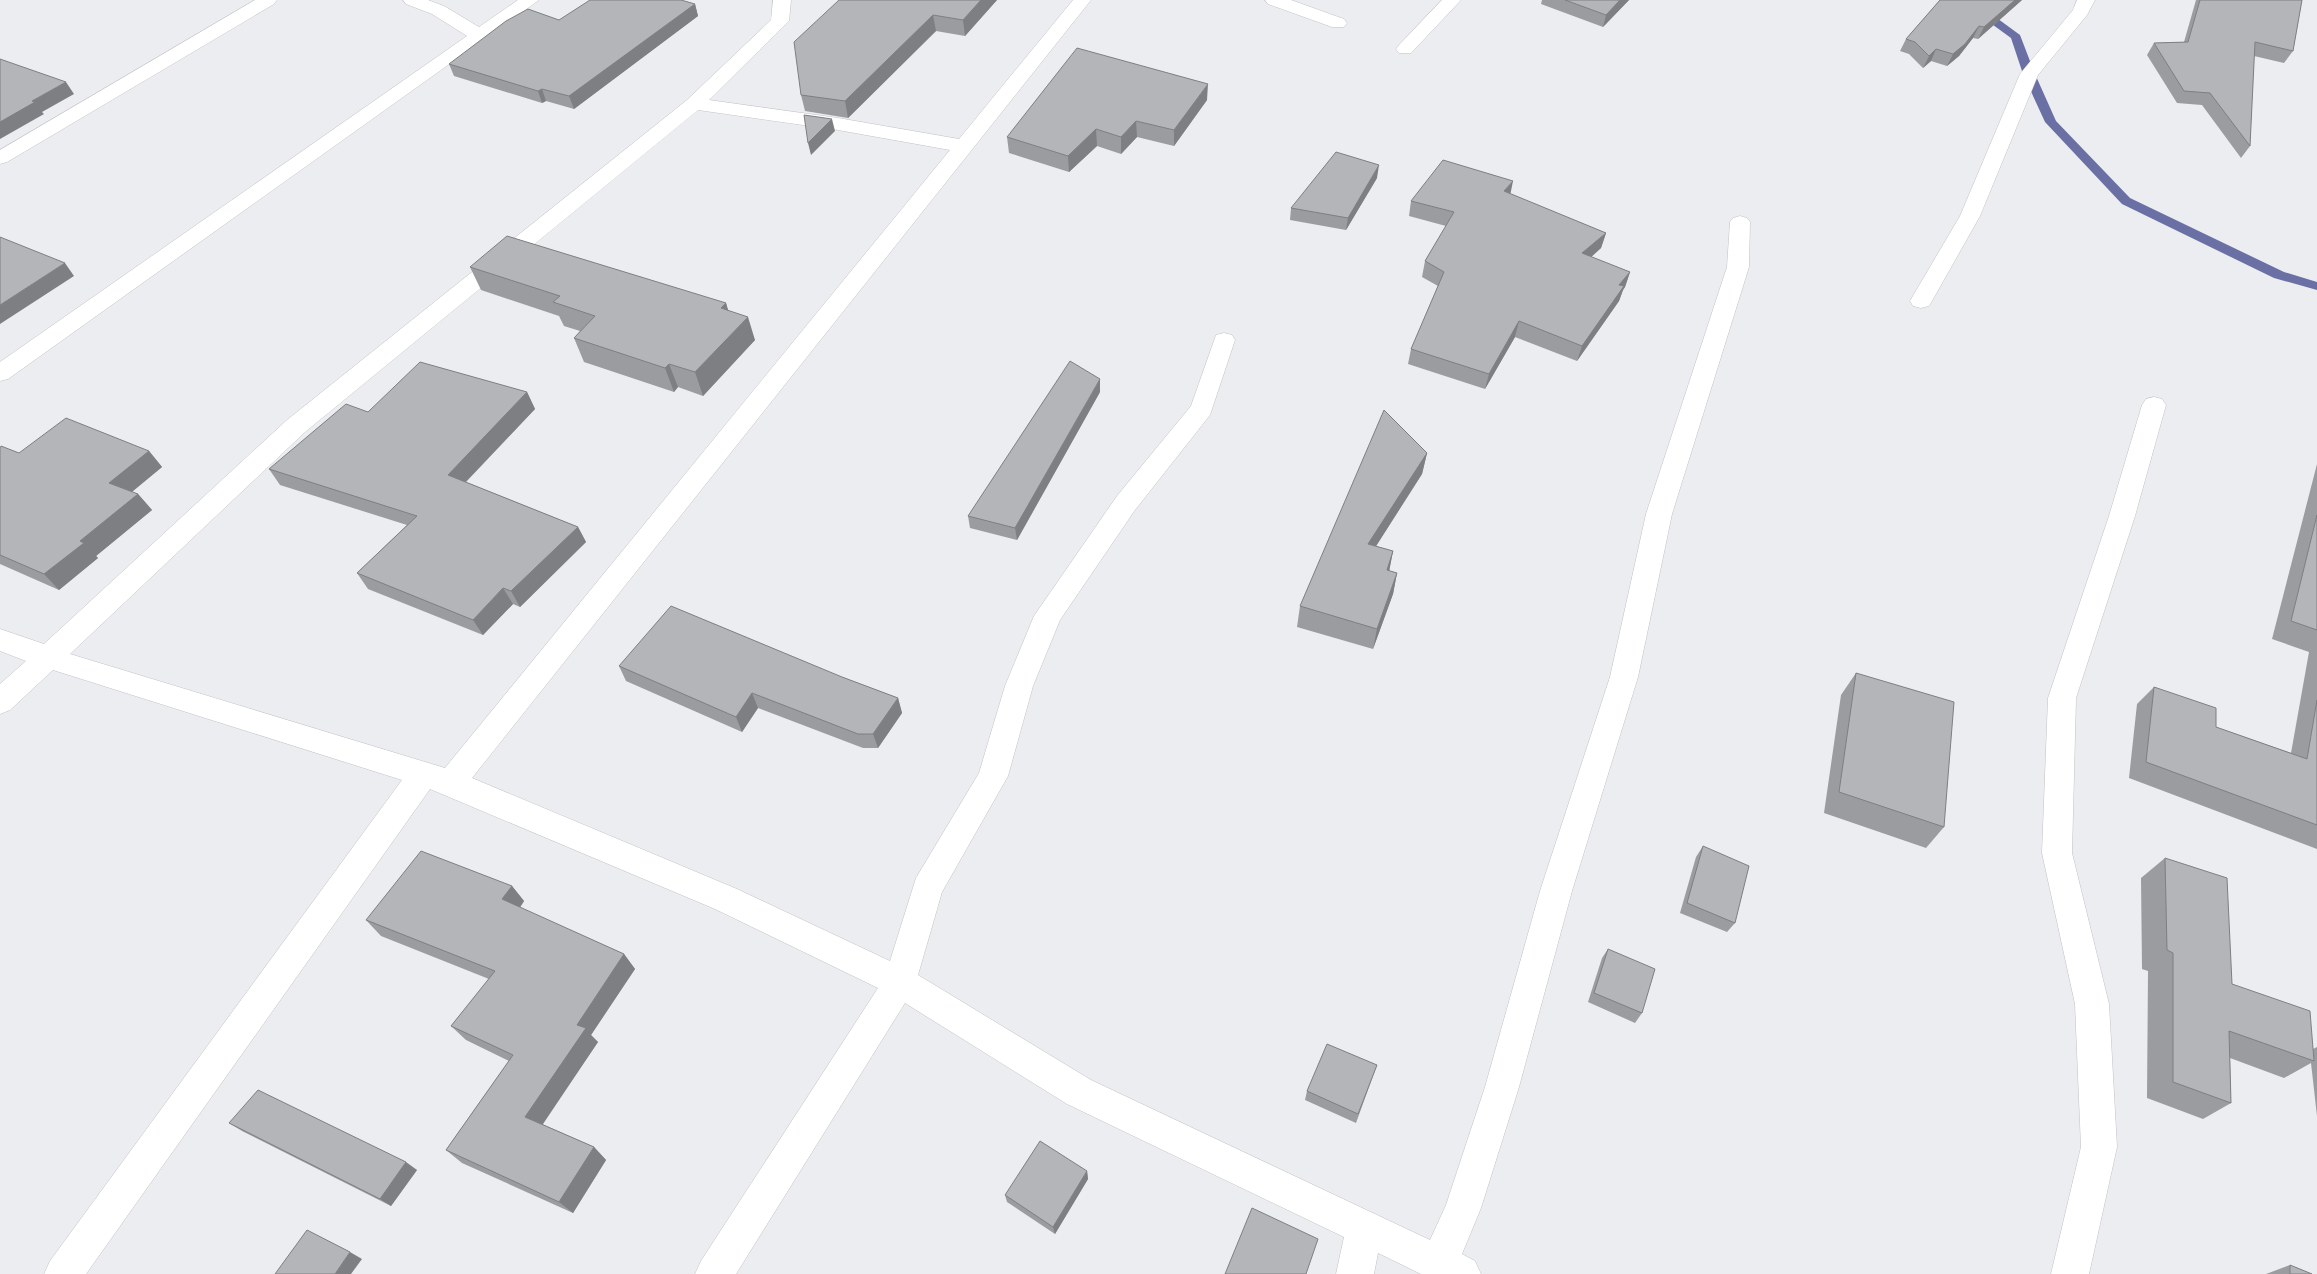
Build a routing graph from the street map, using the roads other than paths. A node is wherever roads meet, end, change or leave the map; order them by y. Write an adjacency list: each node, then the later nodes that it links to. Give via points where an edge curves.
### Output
1 (268, 0): 14 (street)
2 (412, 0): 10 (street, via 438,10)
3 (530, 0): 10 (street)
4 (782, 0): 12 (street, via 780,21)
5 (1082, 0): 13 (street)
6 (1274, 0): 9 (street)
7 (1452, 0): 11 (street)
8 (2086, 0): 16 (street, via 2081,11 2028,74 1970,216)
9 (1338, 23)
10 (479, 35): 18 (street)
11 (1405, 49)
12 (694, 104): 13 (street); 21 (street, via 296,426)
13 (963, 146): 23 (street)
14 (0, 158)
15 (1740, 222): 26 (street, via 1738,267 1659,514 1624,677 1556,890 1502,1088 1463,1208)
16 (1921, 302)
17 (1224, 340): 24 (street, via 1202,409 1126,503 1048,616 1019,686 994,776 927,888)
18 (0, 373)
19 (2154, 405): 30 (street, via 2122,516 2062,698 2057,853 2092,1004 2098,1147)
20 (0, 640): 21 (street)
21 (49, 658): 22 (street); 23 (street)
22 (0, 702)
23 (438, 778): 24 (street, via 726,900); 27 (street)
24 (900, 982): 25 (street, via 1079,1092); 28 (street)
25 (1364, 1227): 26 (street); 29 (street)
26 (1451, 1269)
27 (63, 1274)
28 (714, 1274)
29 (1355, 1274)
30 (2070, 1274)

